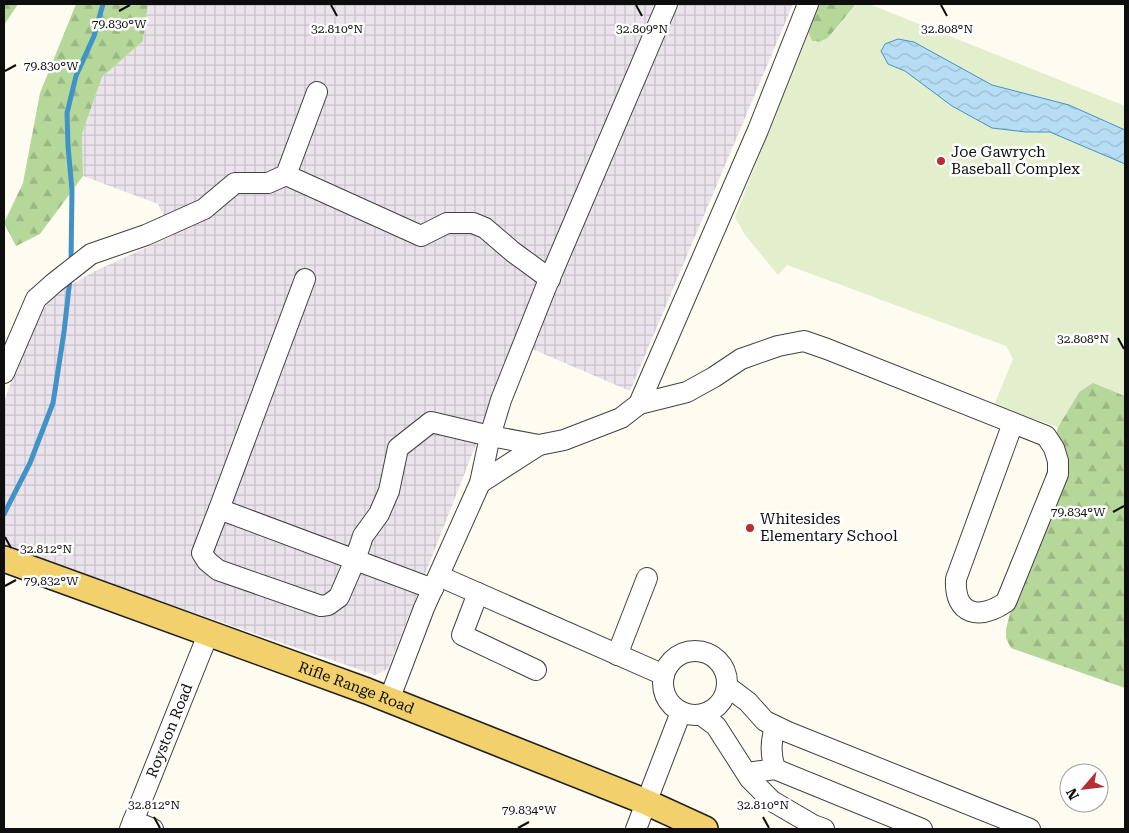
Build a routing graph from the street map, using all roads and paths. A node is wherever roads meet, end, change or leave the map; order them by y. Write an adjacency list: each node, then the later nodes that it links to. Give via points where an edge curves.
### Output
1 (667, 4): 6 (street)
2 (808, 4): 8 (street, via 758,130)
3 (317, 92): 4 (street)
4 (286, 175): 6 (street, via 421,236 447,224 473,223 485,228); 7 (street, via 268,183 235,182 204,209 146,235 91,254 36,300)
5 (305, 279): 13 (street)
6 (550, 280): 10 (street, via 501,400)
7 (4, 373)
8 (639, 404): 9 (street, via 687,392 741,359 804,341); 11 (street, via 621,418 564,440)
9 (1013, 423): 9 (street, via 1046,436 1054,448 1058,474 1006,602 985,613 974,612 961,604 955,593 956,579)
10 (490, 436): 11 (street); 12 (street); 15 (street, via 431,422 398,448 389,491 379,514 362,536)
11 (539, 444): 12 (street)
12 (480, 483): 17 (street)
13 (219, 509): 15 (street); 15 (street, via 202,553 218,570 321,606 339,597)
14 (4, 560): 19 (main road, Rifle Range Road)
15 (355, 560): 17 (street)
16 (647, 578): 20 (street)
17 (436, 582): 18 (street); 24 (street)
18 (478, 593): 20 (street); 21 (street, via 462,635)
19 (209, 632): 24 (main road, Rifle Range Road); 31 (street, Royston Road)
20 (618, 655): 22 (street)
21 (536, 670)
22 (664, 675): 23 (street, via 676,657 686,651 697,650 717,658 724,667); 25 (street, via 666,697)
23 (728, 687): 26 (street, via 719,705); 27 (street, via 748,702 765,722)
24 (389, 700): 30 (main road, Rifle Range Road)
25 (681, 712): 26 (street); 30 (street)
26 (701, 715): 29 (street, via 716,726)
27 (775, 726): 28 (street, via 771,754); 37 (street)
28 (775, 769): 29 (street); 36 (street)
29 (747, 773): 35 (street, via 772,801)
30 (646, 802): 33 (street); 34 (main road, Rifle Range Road)
31 (131, 825): 32 (street)
32 (153, 829)
33 (636, 829)
34 (705, 829)
35 (824, 829)
36 (922, 829)
37 (1030, 829)

